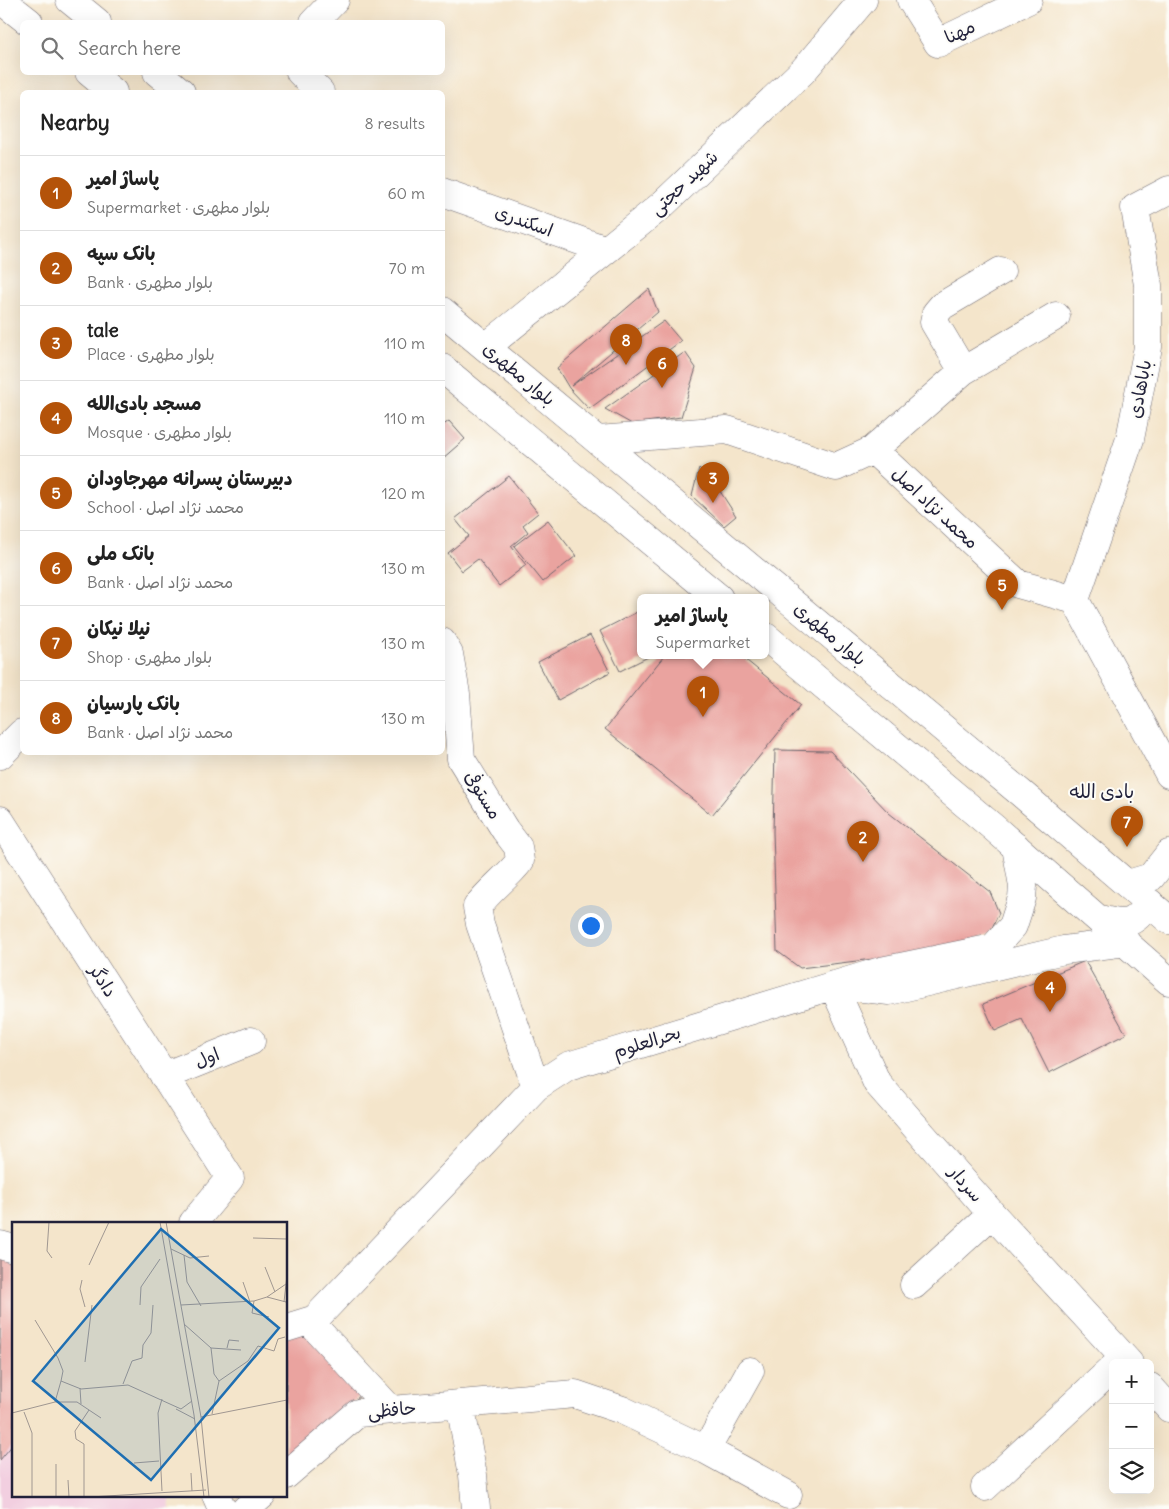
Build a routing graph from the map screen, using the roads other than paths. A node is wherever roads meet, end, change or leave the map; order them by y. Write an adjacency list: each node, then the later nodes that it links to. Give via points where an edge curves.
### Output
1 (2, 0): 7 (street)
2 (70, 0): 8 (street)
3 (335, 0): 9 (street)
4 (863, 0): 18 (street, شهید حجتی, via 803,71 662,205)
5 (911, 0): 6 (street, مهنا, via 938,43)
6 (1028, 0)
7 (26, 20)
8 (95, 20)
9 (316, 20)
10 (93, 75): 13 (street)
11 (161, 75): 14 (street)
12 (303, 75): 15 (street)
13 (111, 90)
14 (179, 90)
15 (318, 90)
16 (1169, 190): 28 (street, باباهادی, via 1135,208 1148,285 1148,347 1130,439)
17 (445, 193): 18 (street, اسکندری)
18 (606, 250): 22 (street, شهید حجتی)
19 (1001, 271): 23 (street, via 936,312 934,322)
20 (445, 313): 22 (street, بلوار مطهری)
21 (1056, 316): 23 (street)
22 (486, 347): 25 (street, بلوار مطهری)
23 (963, 371): 26 (street)
24 (445, 373): 27 (street)
25 (598, 440): 26 (street, via 727,430 836,466); 38 (street, بلوار مطهری)
26 (873, 450): 28 (street, محمد نژاد اصل, via 1018,584)
27 (714, 594)
28 (1075, 600): 33 (street)
29 (769, 640): 35 (street)
30 (445, 646): 46 (street, مستوفی, via 450,654 456,694 461,759 518,847 520,861 478,906 480,924)
31 (20, 735): 32 (street)
32 (0, 754)
33 (1169, 774)
34 (0, 820): 45 (street, دادگر)
35 (1016, 847): 40 (street); 43 (street, بحرالعلوم, via 1022,898 1013,926 994,948 881,971)
36 (1169, 854): 38 (street, via 1151,877)
37 (1169, 877): 39 (street)
38 (1128, 884): 39 (street, بلوار مطهری)
39 (1159, 912): 40 (street, via 1120,924)
40 (1100, 919): 41 (street)
41 (1126, 942): 42 (street); 43 (street, via 1064,950 890,991)
42 (1169, 981)
43 (833, 985): 46 (street, بحرالعلوم, via 568,1066); 47 (street, سردار, via 877,1083)
44 (251, 1041): 45 (street, اول)
45 (164, 1076): 48 (street, دادگر, via 230,1178)
46 (536, 1087): 52 (street, بحرالعلوم, via 315,1319)
47 (992, 1214): 51 (street); 53 (street, سردار)
48 (194, 1222)
49 (0, 1244): 50 (street)
50 (12, 1248)
51 (914, 1285)
52 (298, 1324): 59 (street)
53 (1118, 1359)
54 (750, 1371): 60 (street)
55 (1109, 1374): 62 (street)
56 (1154, 1391): 58 (street)
57 (460, 1404): 59 (street, حافظی); 60 (street, حافظی, via 575,1394 622,1410); 68 (street)
58 (1169, 1408)
59 (391, 1410): 61 (street, حافظی, via 358,1413)
60 (706, 1450): 63 (street)
61 (288, 1473)
62 (985, 1487)
63 (788, 1495)
64 (216, 1496): 66 (street)
65 (261, 1496): 67 (street)
66 (222, 1509)
67 (246, 1509)
68 (476, 1509)

